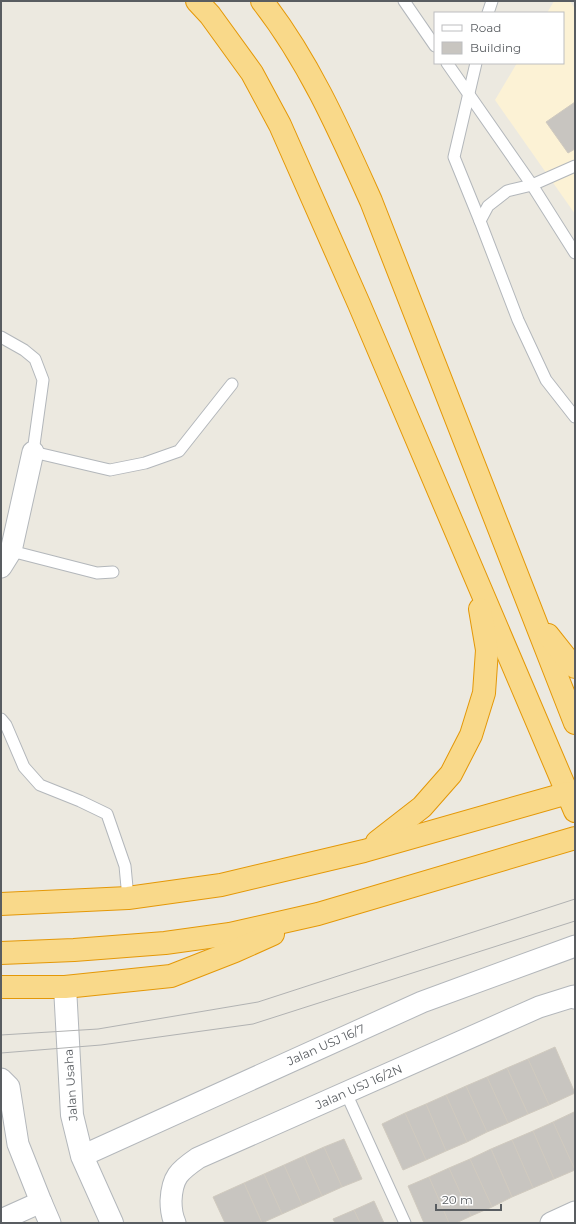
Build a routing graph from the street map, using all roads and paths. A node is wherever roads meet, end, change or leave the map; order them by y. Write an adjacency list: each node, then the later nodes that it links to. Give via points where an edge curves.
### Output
1 (197, 1): 20 (highway, via 252,74 280,125)
2 (262, 1): 21 (highway, via 291,42 342,135 371,201)
3 (404, 1): 6 (lane)
4 (492, 1): 5 (lane)
5 (488, 12)
6 (434, 45)
7 (448, 64): 9 (lane)
8 (476, 64): 9 (lane)
9 (469, 95): 11 (lane); 12 (lane, via 454,157)
10 (575, 166): 11 (lane)
11 (532, 185): 12 (lane, via 507,191 488,206); 13 (lane)
12 (480, 221): 16 (lane, via 518,320 546,380)
13 (575, 253)
14 (1, 336): 17 (lane, via 35,358 43,380)
15 (232, 384): 17 (lane, via 179,451 145,463 110,470)
16 (575, 417)
17 (33, 452): 18 (street)
18 (6, 559): 19 (lane, via 97,573)
19 (113, 572)
20 (475, 576): 25 (highway); 27 (highway, via 487,650 484,693 471,735 451,774 422,807)
21 (524, 590): 22 (highway, via 544,630); 24 (highway)
22 (575, 668)
23 (1, 719): 28 (lane, via 24,767 40,785 107,814 125,866)
24 (575, 723)
25 (572, 802): 27 (highway)
26 (575, 838): 30 (highway)
27 (364, 851): 28 (highway, via 221,885)
28 (128, 898): 29 (highway)
29 (1, 904)
30 (318, 914): 32 (highway, via 230,934 166,943); 34 (highway, via 171,976)
31 (575, 946): 38 (street, Jalan USJ 16/7, via 422,1002)
32 (1, 952)
33 (1, 987): 34 (highway)
34 (65, 987): 38 (street, Jalan Usaha, via 72,1115)
35 (575, 998): 37 (street, Jalan USJ 16/2N, via 574,996 539,1007)
36 (1, 1079): 39 (street, via 9,1087 18,1144)
37 (346, 1092): 41 (street, Jalan USJ 16/2N, via 198,1158 175,1178 171,1190); 45 (lane)
38 (82, 1156): 44 (street, Jalan Usaha)
39 (40, 1202): 42 (street); 43 (street)
40 (575, 1212): 46 (street)
41 (173, 1215)
42 (1, 1220)
43 (50, 1223)
44 (112, 1223)
45 (405, 1223)
46 (551, 1223)

